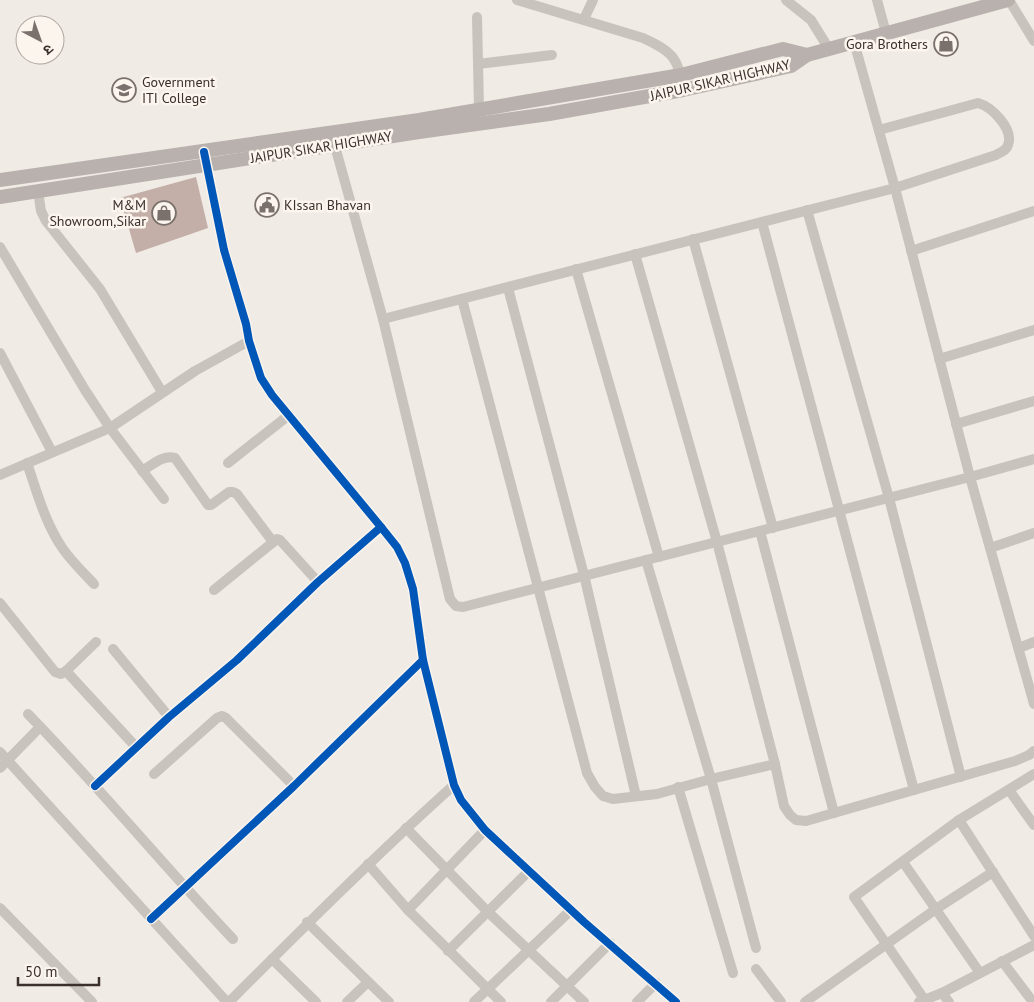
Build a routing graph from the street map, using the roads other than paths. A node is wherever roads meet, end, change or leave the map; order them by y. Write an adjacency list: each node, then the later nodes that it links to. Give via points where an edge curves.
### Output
1 (517, 0): 8 (street)
2 (593, 0): 8 (street)
3 (786, 0): 12 (street, via 810,20)
4 (877, 0): 9 (street)
5 (1009, 0): 6 (main road); 11 (street)
6 (990, 2): 9 (main road)
7 (477, 17): 15 (street)
8 (584, 19): 16 (street, via 659,46 675,58)
9 (886, 33): 10 (main road)
10 (854, 42): 12 (main road); 19 (street)
11 (1034, 42)
12 (829, 49): 13 (main road)
13 (806, 55): 16 (main road, JAIPUR SIKAR HIGHWAY, via 783,49); 17 (main road, JAIPUR SIKAR HIGHWAY, via 791,66)
14 (552, 56): 15 (street)
15 (478, 64): 18 (street)
16 (681, 75): 17 (street); 18 (main road, JAIPUR SIKAR HIGHWAY)
17 (683, 90): 20 (main road, JAIPUR SIKAR HIGHWAY, via 549,114)
18 (479, 109): 20 (main road, JAIPUR SIKAR HIGHWAY)
19 (878, 130): 23 (street); 23 (street, via 978,103 993,111 1008,134 1009,144 1005,151)
20 (333, 139): 21 (main road, JAIPUR SIKAR HIGHWAY); 36 (street)
21 (205, 159): 22 (main road, JAIPUR SIKAR HIGHWAY); 24 (main road, JAIPUR SIKAR HIGHWAY); 38 (street, via 224,250)
22 (0, 180)
23 (895, 188): 26 (street); 31 (street)
24 (38, 191): 25 (main road, JAIPUR SIKAR HIGHWAY); 41 (street, via 46,221 100,289)
25 (0, 197)
26 (807, 210): 28 (street); 53 (street)
27 (1034, 211): 31 (street)
28 (762, 222): 29 (street); 55 (street)
29 (693, 239): 32 (street); 57 (street)
30 (0, 247): 45 (street)
31 (911, 251): 40 (street)
32 (635, 254): 33 (street); 61 (street)
33 (576, 269): 34 (street); 63 (street)
34 (508, 288): 35 (street); 65 (street)
35 (462, 299): 36 (street); 68 (street)
36 (383, 319): 68 (street, via 450,599 456,606 463,607)
37 (1034, 330): 40 (street)
38 (249, 341): 41 (street); 43 (street, via 261,378)
39 (0, 353): 46 (street)
40 (940, 359): 44 (street)
41 (162, 392): 45 (street)
42 (1034, 401): 44 (street)
43 (289, 415): 49 (street); 56 (street)
44 (956, 424): 52 (street)
45 (110, 428): 46 (street); 50 (street)
46 (52, 452): 48 (street)
47 (1034, 459): 52 (street)
48 (27, 463): 51 (street); 67 (street, via 50,526 64,550)
49 (228, 463)
50 (142, 471): 54 (street); 60 (street, via 172,456 208,505 229,492 237,494)
51 (0, 475)
52 (970, 477): 53 (street); 62 (street)
53 (889, 498): 55 (street); 88 (street)
54 (164, 499)
55 (839, 511): 57 (street); 94 (street)
56 (381, 526): 66 (street); 75 (street, via 397,547 408,572)
57 (773, 528): 58 (street)
58 (760, 531): 61 (street); 97 (street)
59 (1034, 532): 62 (street)
60 (273, 542): 66 (street, via 280,540); 69 (street)
61 (717, 542): 63 (street); 85 (street)
62 (990, 548): 73 (street)
63 (659, 557): 64 (street)
64 (646, 560): 65 (street); 89 (street)
65 (584, 575): 68 (street); 96 (street)
66 (318, 582): 79 (street, via 237,660)
67 (94, 584)
68 (538, 587): 96 (street, via 587,773 603,796 613,799)
69 (214, 590)
70 (0, 603): 76 (street, via 55,672 61,674)
71 (96, 642): 76 (street)
72 (1034, 642): 73 (street)
73 (1019, 648): 77 (street)
74 (113, 649): 79 (street)
75 (423, 660): 90 (street); 92 (street)
76 (66, 671): 81 (street)
77 (1034, 704)
78 (28, 714): 80 (street)
79 (169, 717): 81 (street)
80 (40, 727): 84 (street); 91 (street)
81 (136, 747): 91 (street)
82 (1034, 750): 88 (street, via 1015,761)
83 (0, 752): 84 (street)
84 (4, 764): 113 (street)
85 (776, 764): 89 (street); 97 (street, via 784,806 790,815 796,820 806,821)
86 (154, 774): 92 (street, via 222,716)
87 (1034, 774): 95 (street)
88 (961, 776): 94 (street)
89 (711, 779): 93 (street); 120 (street)
90 (454, 785): 100 (street); 101 (street, via 461,800)
91 (95, 786): 107 (street)
92 (294, 786): 107 (street)
93 (678, 787): 96 (street); 126 (street)
94 (914, 790): 97 (street)
95 (1009, 790): 98 (street); 99 (street)
96 (636, 796)
97 (834, 813)
98 (959, 820): 102 (street); 106 (street)
99 (1034, 825)
100 (406, 828): 103 (street); 104 (street)
101 (485, 830): 104 (street); 105 (street)
102 (903, 862): 109 (street); 118 (street, via 854,897)
103 (368, 864): 110 (street); 114 (street)
104 (447, 870): 110 (street); 112 (street)
105 (529, 871): 111 (street); 112 (street)
106 (993, 872): 109 (street); 115 (street)
107 (185, 888): 113 (street); 116 (street)
108 (0, 908): 134 (street)
109 (936, 909): 118 (street); 127 (street)
110 (408, 910): 122 (street)
111 (571, 910): 117 (street); 121 (street)
112 (488, 912): 121 (street); 122 (street)
113 (151, 919): 135 (street)
114 (307, 922): 123 (street); 128 (street)
115 (1034, 936)
116 (233, 939)
117 (610, 943): 129 (street); 130 (street)
118 (885, 945): 133 (street); 146 (street)
119 (1034, 945): 124 (street)
120 (756, 948)
121 (529, 950): 130 (street); 131 (street)
122 (448, 951): 131 (street)
123 (272, 959): 135 (street); 136 (street)
124 (1002, 961): 127 (street); 148 (street)
125 (756, 970): 145 (street)
126 (734, 973)
127 (980, 973): 132 (street)
128 (368, 982): 137 (street); 138 (street)
129 (656, 983): 143 (street); 144 (street)
130 (567, 986): 141 (street); 142 (street)
131 (487, 990): 139 (street); 140 (street)
132 (942, 993): 133 (street); 147 (street)
133 (922, 1001)
134 (92, 1002)
135 (228, 1002)
136 (316, 1002)
137 (346, 1002)
138 (389, 1002)
139 (474, 1002)
140 (501, 1002)
141 (551, 1002)
142 (584, 1002)
143 (637, 1002)
144 (676, 1002)
145 (781, 1002)
146 (805, 1002)
147 (949, 1002)
148 (1033, 1002)

